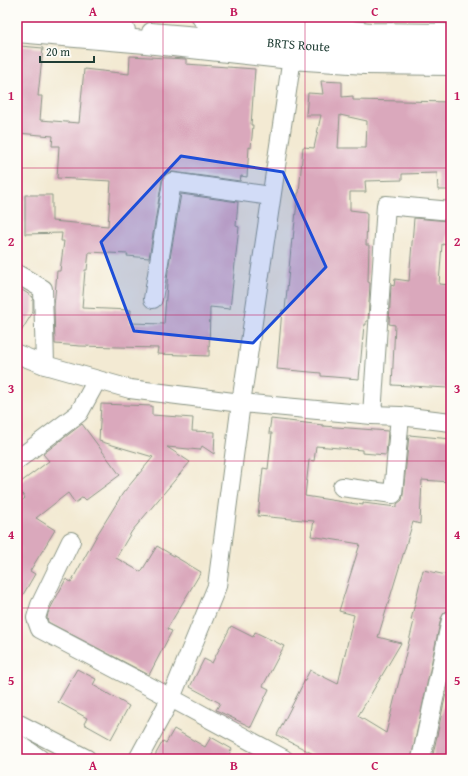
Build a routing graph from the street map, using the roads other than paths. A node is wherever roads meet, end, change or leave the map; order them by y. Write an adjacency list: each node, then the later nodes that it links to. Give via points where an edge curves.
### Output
1 (203, 17): 5 (main road)
2 (17, 18): 5 (street, BRTS Route, via 146,32)
3 (17, 31): 5 (main road, via 146,42)
4 (451, 35): 5 (main road)
5 (293, 36): 6 (street, BRTS Route, via 368,49); 7 (main road, via 365,63); 8 (street)
6 (451, 49)
7 (451, 64)
8 (271, 196): 11 (street, via 172,182); 15 (street)
9 (451, 211): 16 (street, via 386,205)
10 (17, 274): 13 (street, via 43,289)
11 (154, 299)
12 (17, 354): 13 (street)
13 (45, 365): 14 (street)
14 (97, 380): 15 (street, via 130,389); 19 (street, via 79,413)
15 (241, 403): 16 (street); 23 (street, via 217,586)
16 (372, 415): 17 (street)
17 (400, 416): 18 (street); 20 (street, via 392,494)
18 (451, 422)
19 (17, 460)
20 (342, 487)
21 (71, 541): 23 (street, via 40,605 36,618 40,629)
22 (451, 620): 30 (street)
23 (171, 698): 28 (street); 29 (street)
24 (17, 723): 27 (street)
25 (17, 743): 26 (street)
26 (40, 759)
27 (87, 759)
28 (138, 759)
29 (284, 759)
30 (421, 759)

